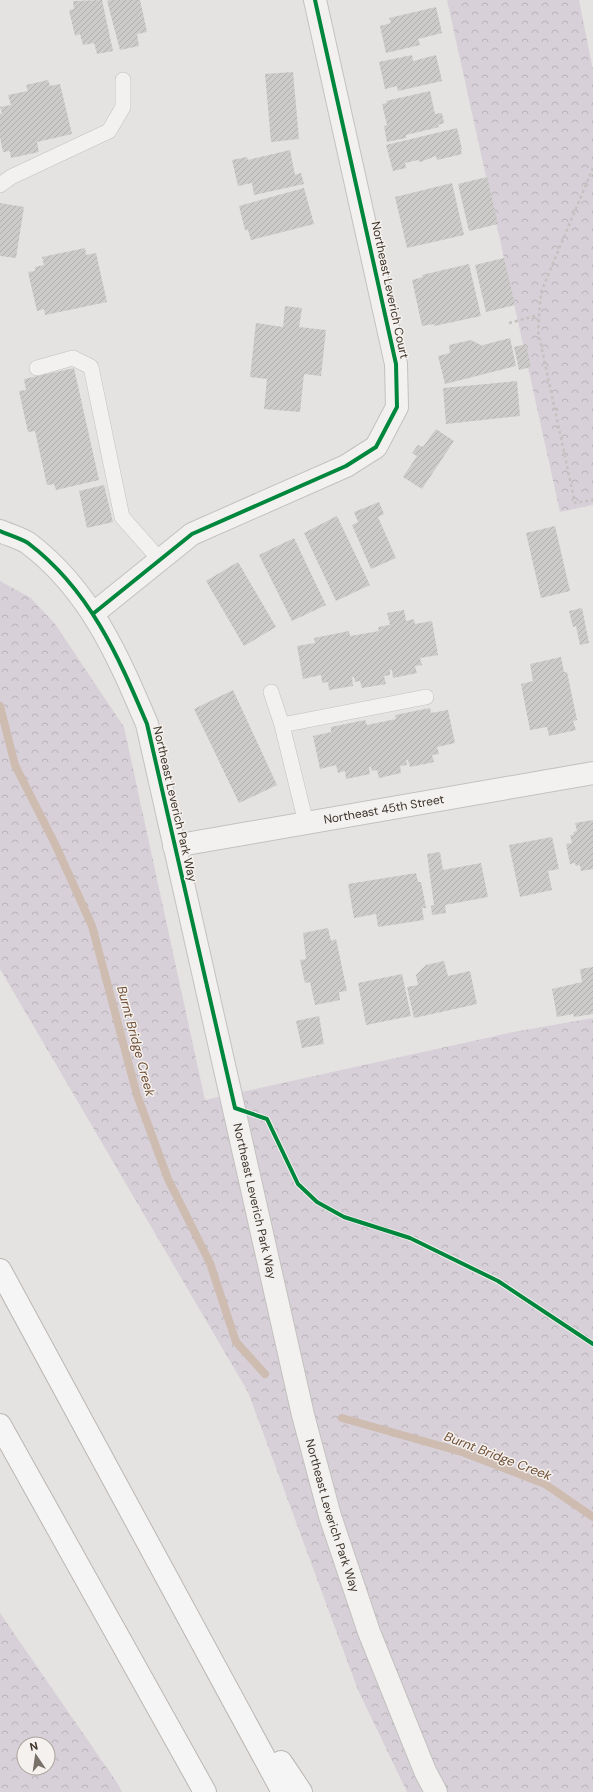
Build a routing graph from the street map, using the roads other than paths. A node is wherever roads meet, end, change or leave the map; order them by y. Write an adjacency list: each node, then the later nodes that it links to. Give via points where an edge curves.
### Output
1 (315, 0): 6 (street, Northeast Leverich Court, via 396,364 397,407 376,447 346,466 192,534)
2 (123, 80): 3 (lane, via 123,107 109,131 11,176)
3 (0, 185)
4 (37, 368): 6 (lane, via 73,358 91,367 122,516)
5 (0, 531): 7 (street, Northeast Leverich Park Way, via 27,542 71,585)
6 (160, 560): 7 (street, Northeast Leverich Court)
7 (94, 613): 13 (street, Northeast Leverich Park Way, via 121,664 147,724)
8 (271, 692): 10 (lane)
9 (426, 697): 10 (lane)
10 (282, 725): 12 (lane)
11 (593, 773): 12 (street, Northeast 45th Street)
12 (306, 823): 13 (street, Northeast 45th Street)
13 (174, 846): 22 (street, Northeast Leverich Park Way, via 303,1415 328,1508 369,1632 425,1771)
14 (0, 1270): 16 (highway)
15 (0, 1425): 17 (highway)
16 (202, 1643): 20 (highway); 21 (highway)
17 (145, 1687): 18 (highway); 19 (highway)
18 (196, 1792)
19 (205, 1792)
20 (283, 1792)
21 (301, 1792)
22 (436, 1792)

